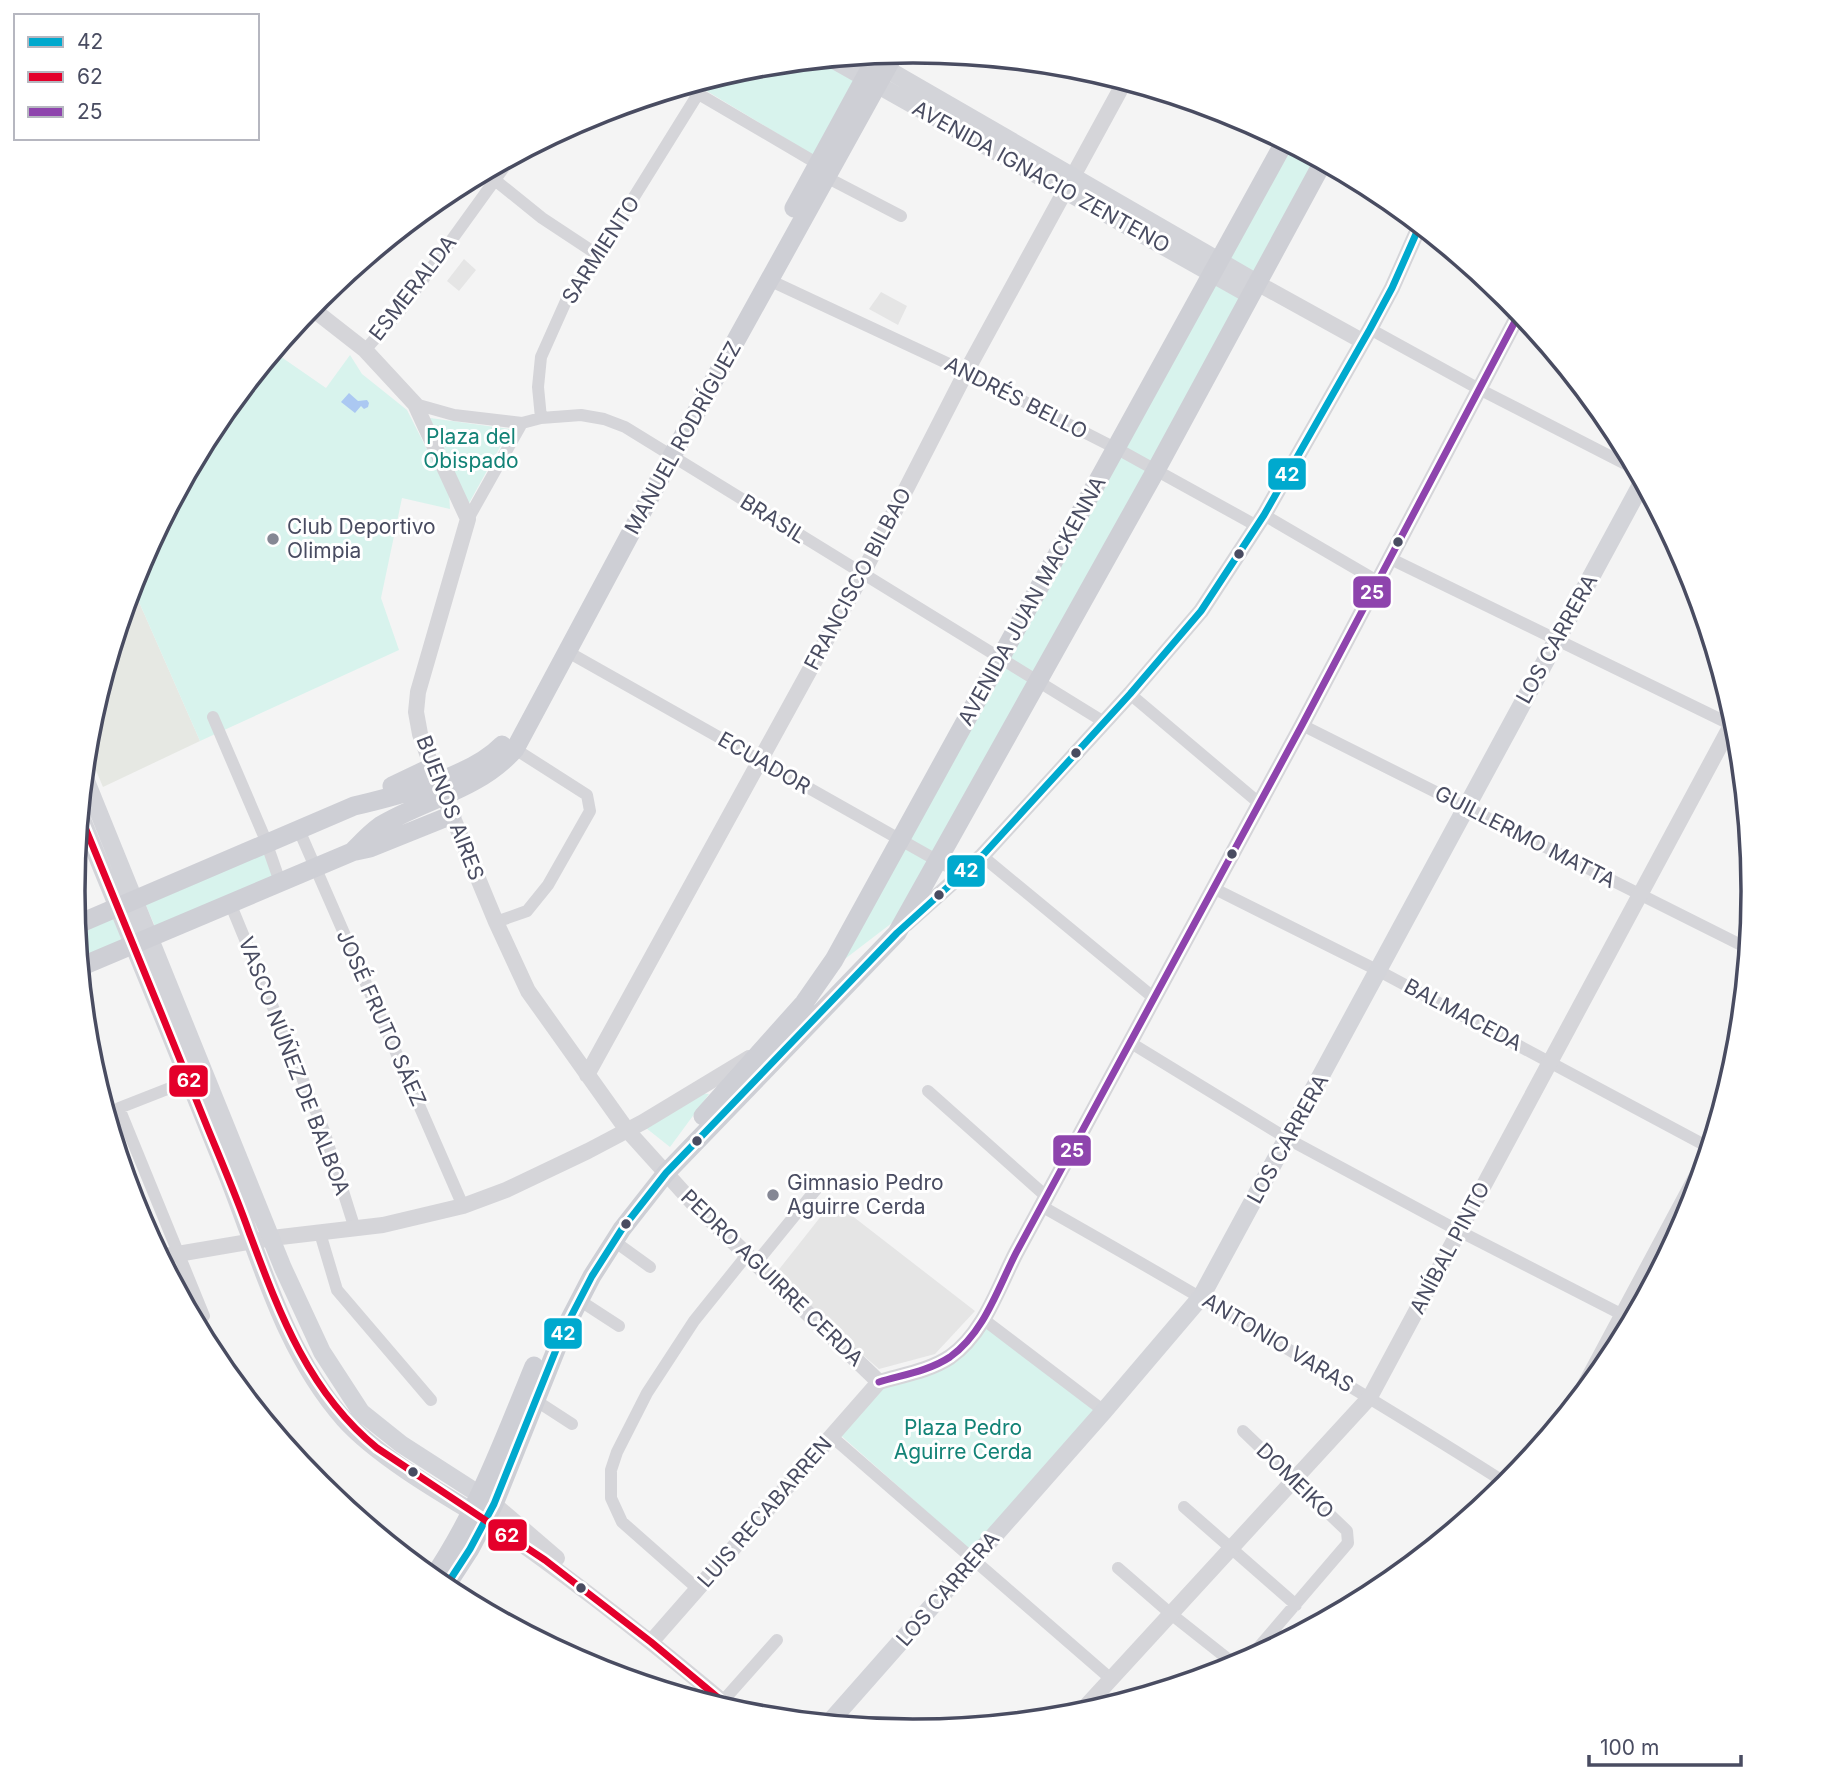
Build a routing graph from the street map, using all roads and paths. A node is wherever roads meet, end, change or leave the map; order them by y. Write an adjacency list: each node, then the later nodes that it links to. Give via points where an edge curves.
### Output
1 (877, 65): 6 (main road, MANUEL RODRÍGUEZ); 10 (main road, AVENIDA IGNACIO ZENTENO)
2 (1121, 89): 10 (street, FRANCISCO BILBAO)
3 (695, 92): 4 (street)
4 (698, 94): 6 (street); 13 (street, SARMIENTO)
5 (1281, 148): 14 (main road, AVENIDA JUAN MACKENNA)
6 (822, 170): 11 (street); 15 (main road, MANUEL RODRÍGUEZ); 27 (main road, MANUEL RODRÍGUEZ)
7 (1320, 170): 16 (main road, AVENIDA JUAN MACKENNA)
8 (493, 178): 13 (street)
9 (486, 182): 20 (street, ESMERALDA, via 404,306)
10 (1070, 183): 14 (main road, AVENIDA IGNACIO ZENTENO); 21 (street, FRANCISCO BILBAO)
11 (901, 216)
12 (1416, 233): 19 (street)
13 (598, 255): 24 (street, SARMIENTO, via 566,302 541,357)
14 (1216, 267): 16 (main road, AVENIDA IGNACIO ZENTENO); 26 (main road, AVENIDA JUAN MACKENNA)
15 (769, 280): 21 (street, ANDRÉS BELLO); 27 (main road, MANUEL RODRÍGUEZ)
16 (1253, 289): 19 (street); 29 (main road, AVENIDA JUAN MACKENNA)
17 (320, 315): 20 (street)
18 (1515, 322): 22 (street)
19 (1366, 335): 22 (street); 32 (street)
20 (365, 349): 23 (street)
21 (966, 372): 26 (street, ANDRÉS BELLO); 34 (street, FRANCISCO BILBAO)
22 (1479, 390): 28 (street); 33 (street)
23 (415, 404): 25 (street, BRASIL, via 454,415); 31 (street)
24 (541, 418): 25 (street, BRASIL); 27 (street, BRASIL, via 581,415 604,419)
25 (522, 423): 31 (street, BUENOS AIRES)
26 (1116, 449): 29 (street, ANDRÉS BELLO); 38 (main road, AVENIDA JUAN MACKENNA)
27 (667, 454): 34 (street, BRASIL); 37 (main road, MANUEL RODRÍGUEZ); 48 (main road, MANUEL RODRÍGUEZ, via 511,732 487,759)
28 (1622, 462)
29 (1156, 470): 32 (street, ANDRÉS BELLO); 39 (main road, AVENIDA JUAN MACKENNA)
30 (1638, 490): 36 (main road, LOS CARRERA)
31 (468, 519): 48 (street, BUENOS AIRES, via 416,712)
32 (1260, 521): 35 (street, ANDRÉS BELLO); 40 (street, via 1201,611)
33 (1391, 559): 35 (street); 36 (street)
34 (862, 575): 38 (street, BRASIL); 47 (street, FRANCISCO BILBAO)
35 (1377, 581): 44 (street)
36 (1556, 639): 42 (street); 51 (main road, LOS CARRERA)
37 (568, 652): 46 (main road, MANUEL RODRÍGUEZ); 47 (street, ECUADOR)
38 (1000, 659): 39 (street, BRASIL); 54 (main road, AVENIDA JUAN MACKENNA)
39 (1037, 681): 43 (street, BRASIL); 57 (main road, AVENIDA JUAN MACKENNA)
40 (1130, 694): 43 (street); 50 (street)
41 (213, 717): 55 (street)
42 (1723, 717)
43 (1104, 722): 56 (street)
44 (1302, 725): 50 (street); 51 (street, GUILLERMO MATTA)
45 (1727, 737): 62 (street, ANÍBAL PINTO)
46 (515, 749): 48 (main road, MANUEL RODRÍGUEZ, via 497,767); 66 (street, via 587,795 590,811 548,885 527,911)
47 (760, 761): 54 (street, ECUADOR); 76 (street, FRANCISCO BILBAO)
48 (441, 790): 53 (main road, via 354,806); 58 (main road, via 370,848); 66 (street, BUENOS AIRES)
49 (91, 796): 63 (main road)
50 (1259, 803): 61 (street)
51 (1465, 807): 62 (street, GUILLERMO MATTA); 71 (main road, LOS CARRERA)
52 (88, 830): 63 (main road)
53 (299, 830): 55 (main road); 58 (street, JOSÉ FRUTO SÁEZ)
54 (900, 841): 57 (street, ECUADOR); 74 (main road, AVENIDA JUAN MACKENNA, via 834,960 804,1003)
55 (267, 844): 60 (street); 63 (main road)
56 (982, 856): 59 (street); 72 (street)
57 (937, 862): 59 (street, ECUADOR); 67 (main road, AVENIDA JUAN MACKENNA)
58 (316, 867): 60 (main road); 85 (street, JOSÉ FRUTO SÁEZ)
59 (961, 874): 67 (street)
60 (281, 882): 64 (main road)
61 (1213, 888): 71 (street, BALMACEDA); 72 (street)
62 (1640, 895): 69 (street, GUILLERMO MATTA); 75 (street, ANÍBAL PINTO)
63 (126, 903): 65 (main road); 68 (main road)
64 (230, 903): 68 (main road); 87 (street, VASCO NÚÑEZ DE BALBOA, via 324,1131)
65 (86, 921)
66 (496, 922): 76 (street, BUENOS AIRES, via 528,991)
67 (897, 933): 82 (main road, AVENIDA JUAN MACKENNA)
68 (142, 941): 70 (main road); 77 (main road)
69 (1740, 945)
70 (89, 963)
71 (1379, 971): 75 (street, BALMACEDA); 80 (main road, LOS CARRERA)
72 (1154, 998): 73 (street)
73 (1131, 1043): 80 (street); 84 (street)
74 (762, 1049): 79 (street, AVENIDA JUAN MACKENNA); 82 (main road, AVENIDA JUAN MACKENNA)
75 (1550, 1062): 81 (street, BALMACEDA); 88 (street, ANÍBAL PINTO)
76 (587, 1075): 79 (street, BUENOS AIRES)
77 (197, 1077): 90 (main road); 92 (main road); 93 (street, via 119,1108)
78 (928, 1091): 84 (street, ANTONIO VARAS)
79 (627, 1130): 82 (street, BUENOS AIRES, via 634,1145); 85 (street, AVENIDA JUAN MACKENNA, via 527,1181)
80 (1288, 1139): 88 (street); 97 (main road, LOS CARRERA)
81 (1702, 1144)
82 (660, 1169): 91 (main road); 95 (street, PEDRO AGUIRRE CERDA); 121 (main road, via 609,1232 556,1321)
83 (818, 1187): 95 (street)
84 (1045, 1203): 97 (street, ANTONIO VARAS); 101 (street)
85 (463, 1206): 87 (street, AVENIDA JUAN MACKENNA)
86 (1680, 1206): 99 (street)
87 (355, 1229): 89 (street, AVENIDA JUAN MACKENNA)
88 (1459, 1231): 99 (street); 107 (street, ANÍBAL PINTO)
89 (320, 1233): 90 (street, AVENIDA JUAN MACKENNA); 108 (street, via 337,1290)
90 (272, 1238): 92 (street, AVENIDA JUAN MACKENNA); 103 (main road)
91 (614, 1241): 96 (street); 98 (main road)
92 (253, 1242): 93 (street, AVENIDA JUAN MACKENNA); 104 (main road)
93 (180, 1253): 94 (street, AVENIDA JUAN MACKENNA); 100 (street)
94 (169, 1255)
95 (751, 1259): 106 (street, PEDRO AGUIRRE CERDA); 127 (street, via 694,1321 647,1393 611,1470 611,1498 622,1522)
96 (650, 1267)
97 (1201, 1297): 107 (street, ANTONIO VARAS); 110 (main road, LOS CARRERA)
98 (579, 1300): 102 (street); 109 (main road)
99 (1621, 1314): 105 (street)
100 (204, 1316)
101 (984, 1319): 106 (street, via 950,1357); 110 (street)
102 (620, 1326)
103 (312, 1333): 104 (main road, via 305,1345); 111 (main road)
104 (295, 1343): 112 (main road)
105 (1600, 1355)
106 (878, 1382): 115 (street, LUIS RECABARREN)
107 (1370, 1397): 118 (street, ANTONIO VARAS); 119 (street, ANÍBAL PINTO)
108 (431, 1400)
109 (535, 1400): 113 (street); 121 (main road)
110 (1104, 1411): 123 (main road, LOS CARRERA)
111 (361, 1412): 112 (main road); 116 (main road)
112 (343, 1418): 117 (main road)
113 (572, 1424)
114 (1243, 1431): 119 (street, DOMEIKO)
115 (831, 1436): 123 (street); 127 (street, LUIS RECABARREN)
116 (420, 1456): 117 (main road); 121 (main road)
117 (403, 1466): 121 (main road)
118 (1498, 1478)
119 (1294, 1479): 122 (street, ANÍBAL PINTO); 128 (street, DOMEIKO, via 1347,1531 1348,1542)
120 (1184, 1507): 122 (street)
121 (483, 1508): 125 (main road); 126 (main road); 131 (street)
122 (1231, 1548): 128 (street); 129 (street, ANÍBAL PINTO)
123 (974, 1560): 134 (street); 138 (main road, LOS CARRERA)
124 (1118, 1568): 129 (street)
125 (439, 1570)
126 (449, 1577)
127 (698, 1589): 131 (street, LUIS RECABARREN)
128 (1296, 1605): 132 (street)
129 (1171, 1614): 133 (street); 134 (street, ANÍBAL PINTO)
130 (776, 1640): 136 (street)
131 (651, 1642): 135 (street)
132 (1263, 1643)
133 (1227, 1659)
134 (1111, 1679): 137 (street, ANÍBAL PINTO)
135 (716, 1696)
136 (733, 1700)
137 (1091, 1700)
138 (835, 1716)

